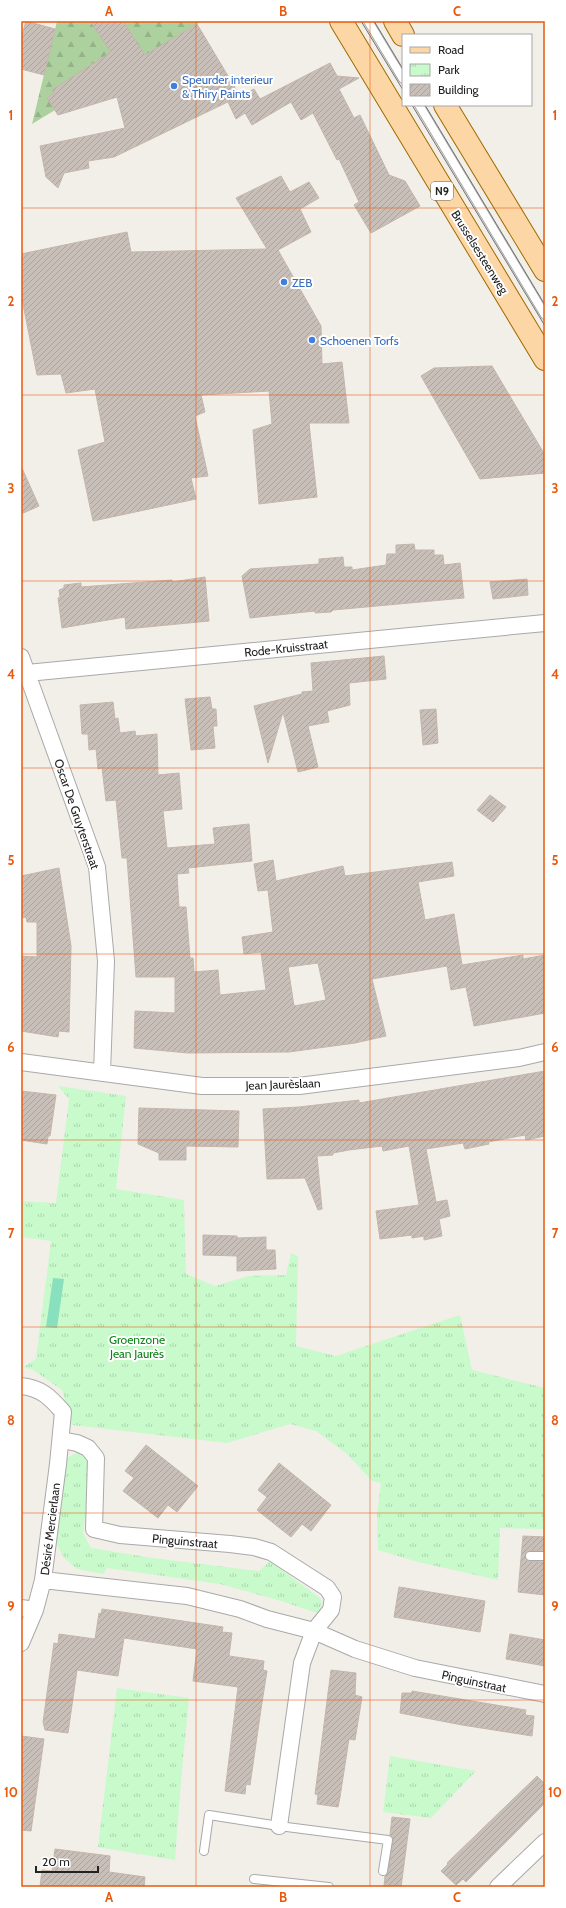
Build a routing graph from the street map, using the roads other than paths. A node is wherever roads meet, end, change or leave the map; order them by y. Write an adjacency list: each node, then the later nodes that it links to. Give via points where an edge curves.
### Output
1 (341, 21): 10 (main road, Brusselsesteenweg / N9)
2 (368, 21): 5 (lane)
3 (395, 21): 4 (main road)
4 (402, 34)
5 (402, 77)
6 (420, 106): 9 (lane)
7 (446, 106): 8 (main road)
8 (545, 270)
9 (545, 315)
10 (545, 359)
11 (545, 623): 13 (street, Rode-Kruisstraat)
12 (21, 657): 13 (street, Oscar De Gruyterstraat)
13 (27, 673): 16 (street, Oscar De Gruyterstraat, via 97,867 106,961)
14 (545, 1052): 16 (street, Jean Jaurèslaan, via 520,1058 299,1086 202,1086)
15 (21, 1062): 16 (street, Jean Jaurèslaan)
16 (102, 1073)
17 (21, 1386): 18 (street, Désiré Mercierlaan, via 49,1396 63,1412)
18 (61, 1440): 21 (street, Désiré Mercierlaan); 23 (street, Pinguinstraat, via 88,1448 96,1458 94,1529 120,1535 254,1547 270,1552 327,1588 333,1597 331,1610)
19 (530, 1556): 20 (lane)
20 (545, 1556)
21 (43, 1580): 22 (street, Désiré Mercierlaan); 23 (street, Pinguinstraat, via 186,1596 240,1609)
22 (28, 1609): 24 (street, Désiré Mercierlaan)
23 (314, 1632): 25 (street, Pinguinstraat, via 355,1649 415,1668); 26 (street, Pinguinstraat, via 302,1663)
24 (21, 1643)
25 (545, 1694)
26 (278, 1826): 28 (lane, via 209,1815); 29 (lane, via 388,1840)
27 (545, 1842): 32 (street)
28 (204, 1851)
29 (383, 1871)
30 (254, 1879): 31 (lane)
31 (329, 1887)
32 (498, 1887)

